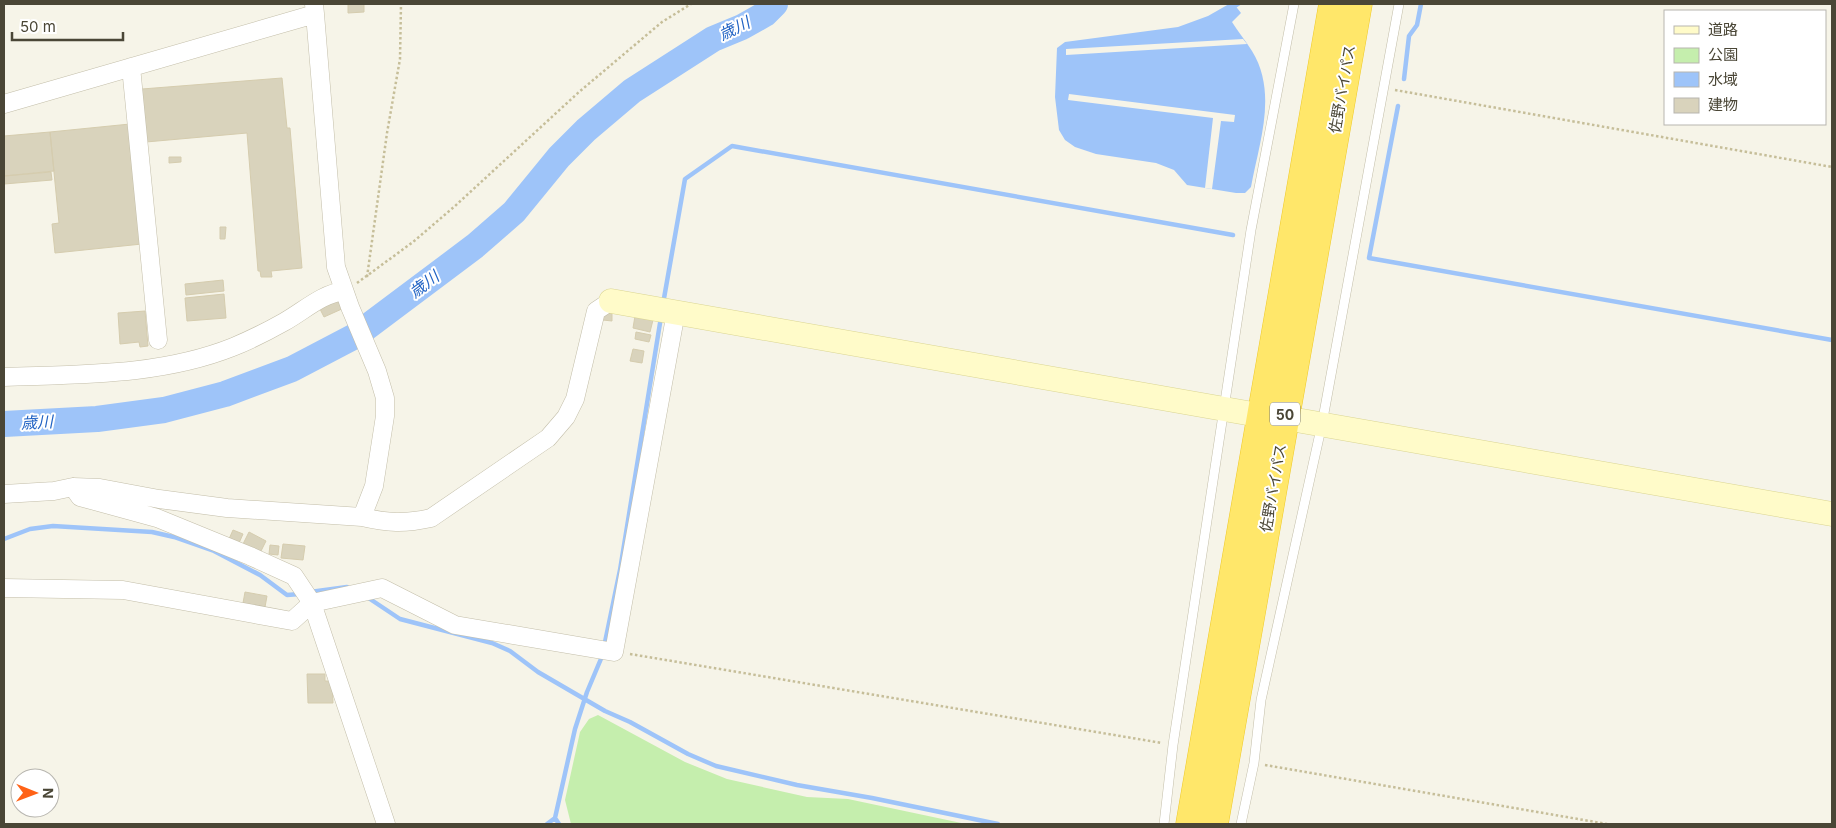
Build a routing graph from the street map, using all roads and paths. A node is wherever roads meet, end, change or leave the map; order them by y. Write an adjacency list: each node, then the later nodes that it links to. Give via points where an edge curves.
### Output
1 (401, 4): 12 (path, via 400,58)
2 (691, 4): 12 (path, via 662,22 579,92 455,206)
3 (1294, 4): 18 (lane, via 1251,230)
4 (1333, 4): 32 (highway, 佐野バイパス / 50)
5 (1358, 4): 33 (highway, 佐野バイパス / 50)
6 (1399, 4): 9 (lane)
7 (314, 9): 8 (street); 13 (street, via 336,267)
8 (131, 67): 10 (street); 16 (street)
9 (1384, 88): 11 (path); 20 (lane)
10 (4, 104)
11 (1832, 167)
12 (367, 277): 13 (path)
13 (347, 299): 17 (street, via 331,293 284,322 233,347 160,368); 24 (street, via 378,371 385,398 374,486)
14 (611, 301): 15 (street); 24 (street, via 596,311 576,399 548,438 431,518 409,523)
15 (676, 312): 18 (street); 27 (street)
16 (158, 340)
17 (4, 377)
18 (1223, 409): 19 (street); 28 (lane)
19 (1247, 413)
20 (1312, 423): 23 (street); 29 (lane, via 1261,700)
21 (73, 487): 22 (street); 24 (street, via 100,488 227,508); 26 (street, via 80,497 157,518 294,576)
22 (4, 494)
23 (1832, 514)
24 (362, 516)
25 (4, 588): 26 (street, via 123,590 292,621)
26 (307, 596): 27 (street, via 382,588 455,625); 30 (street)
27 (614, 652): 28 (path)
28 (1173, 745): 31 (lane)
29 (1254, 762): 34 (lane); 35 (path)
30 (386, 824)
31 (1164, 824)
32 (1190, 824)
33 (1214, 824)
34 (1241, 824)
35 (1608, 824)

